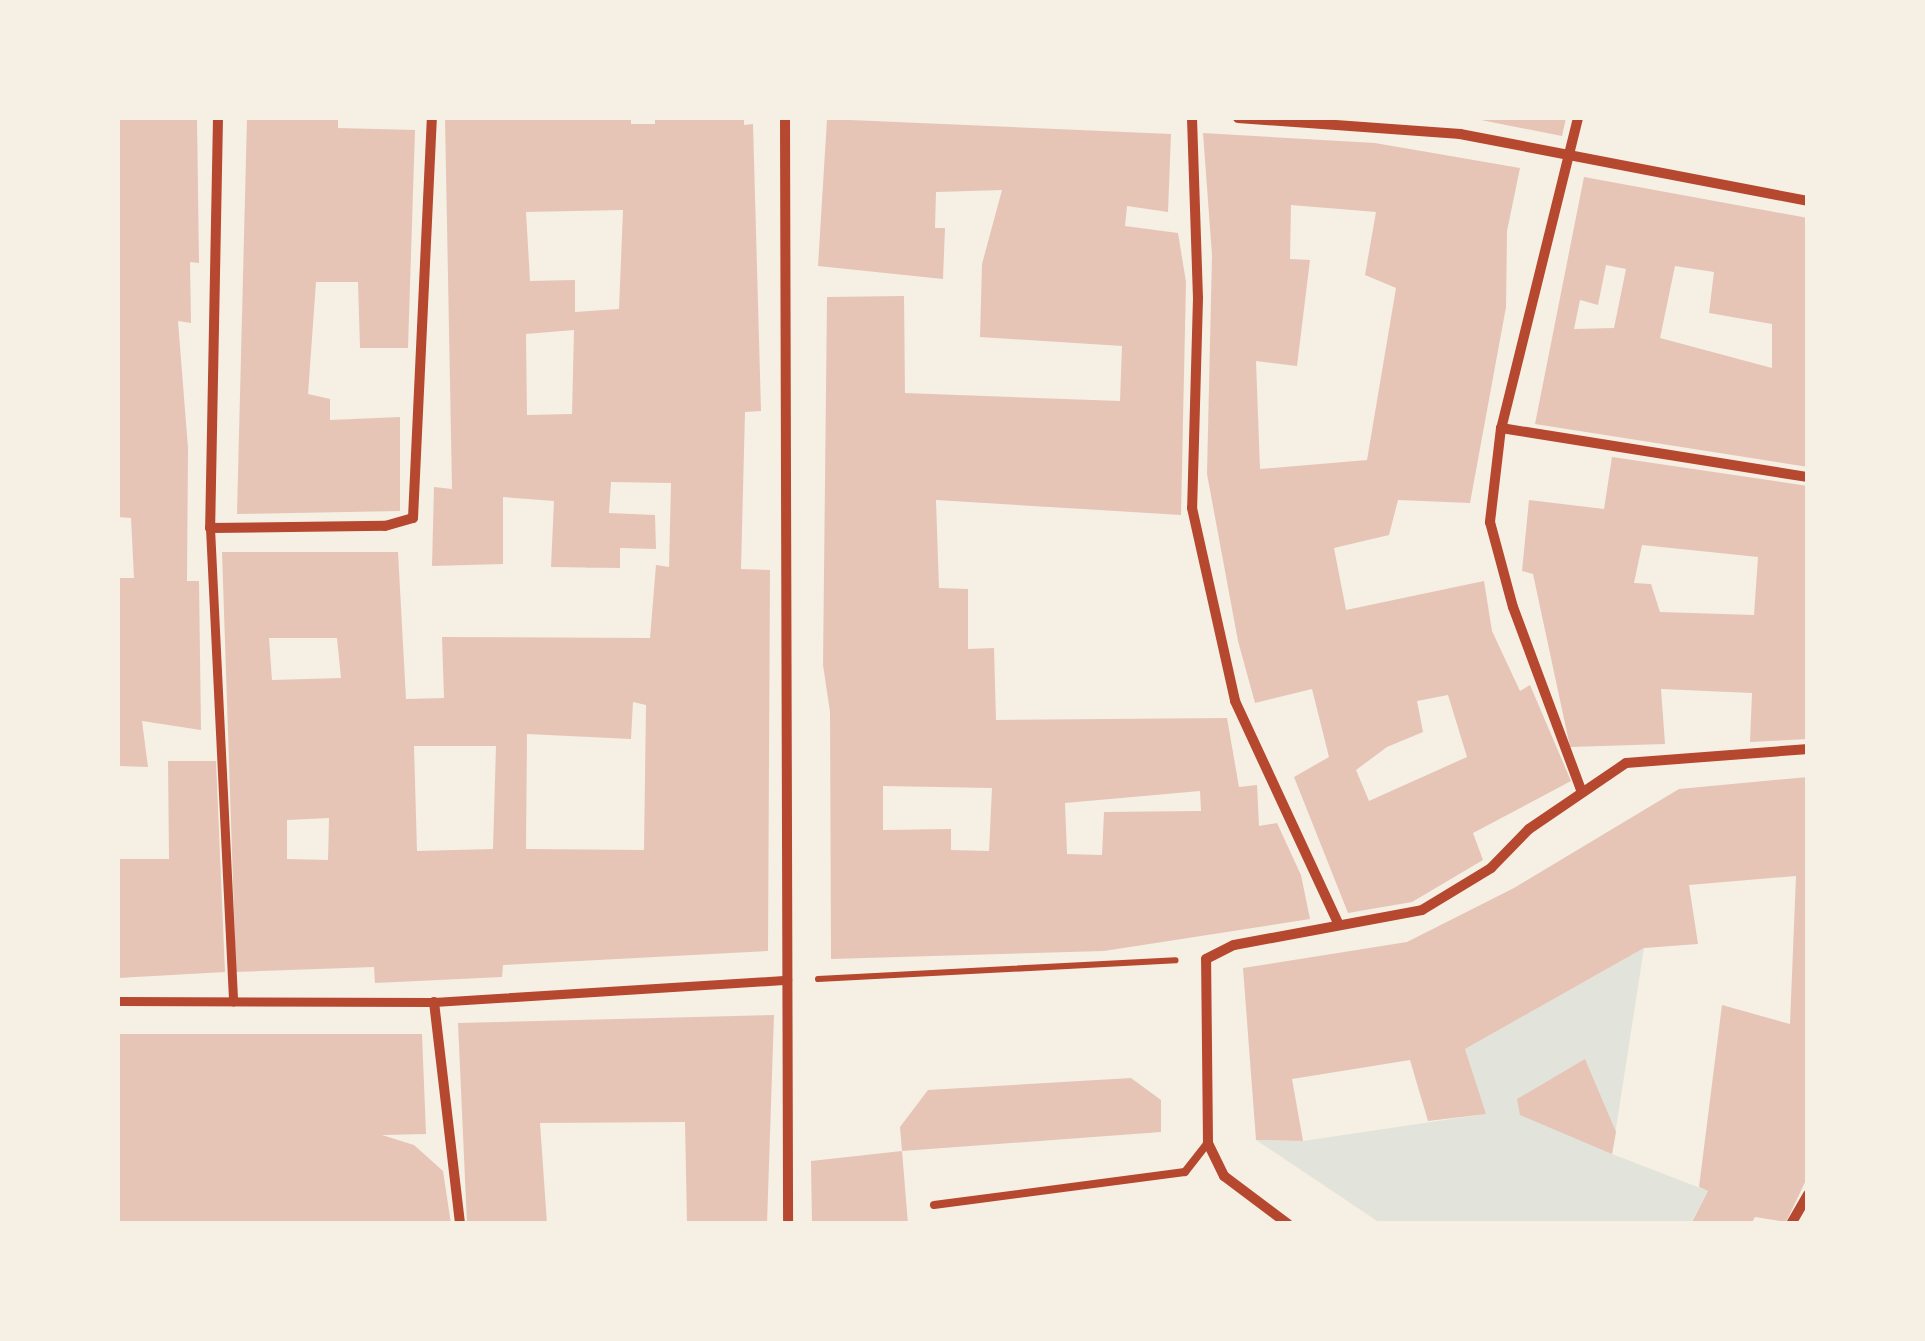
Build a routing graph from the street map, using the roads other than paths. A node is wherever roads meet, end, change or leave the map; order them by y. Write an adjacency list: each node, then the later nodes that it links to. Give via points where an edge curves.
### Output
1 (218, 118): 13 (street)
2 (432, 118): 13 (street, via 413,518 385,526)
3 (785, 118): 17 (street)
4 (1192, 118): 16 (street, via 1198,298 1192,508 1235,701)
5 (1238, 118): 8 (street)
6 (1461, 118): 8 (street)
7 (1578, 118): 9 (street)
8 (1460, 134): 9 (street)
9 (1568, 154): 10 (street); 11 (street)
10 (1808, 202)
11 (1500, 428): 12 (street); 15 (street, via 1490,522 1512,608)
12 (1808, 477)
13 (210, 528): 19 (street)
14 (1808, 750): 15 (street, via 1626,763)
15 (1582, 794): 16 (street, via 1529,828 1491,868 1422,910)
16 (1339, 925): 21 (street, via 1234,945 1206,959)
17 (787, 980): 20 (street); 25 (street)
18 (118, 1001): 19 (street)
19 (232, 1001): 20 (street)
20 (434, 1002): 24 (street)
21 (1208, 1142): 23 (lane, via 1185,1172); 26 (street, via 1224,1176)
22 (1808, 1195): 27 (street)
23 (934, 1205)
24 (460, 1224)
25 (788, 1224)
26 (1288, 1224)
27 (1791, 1224)

